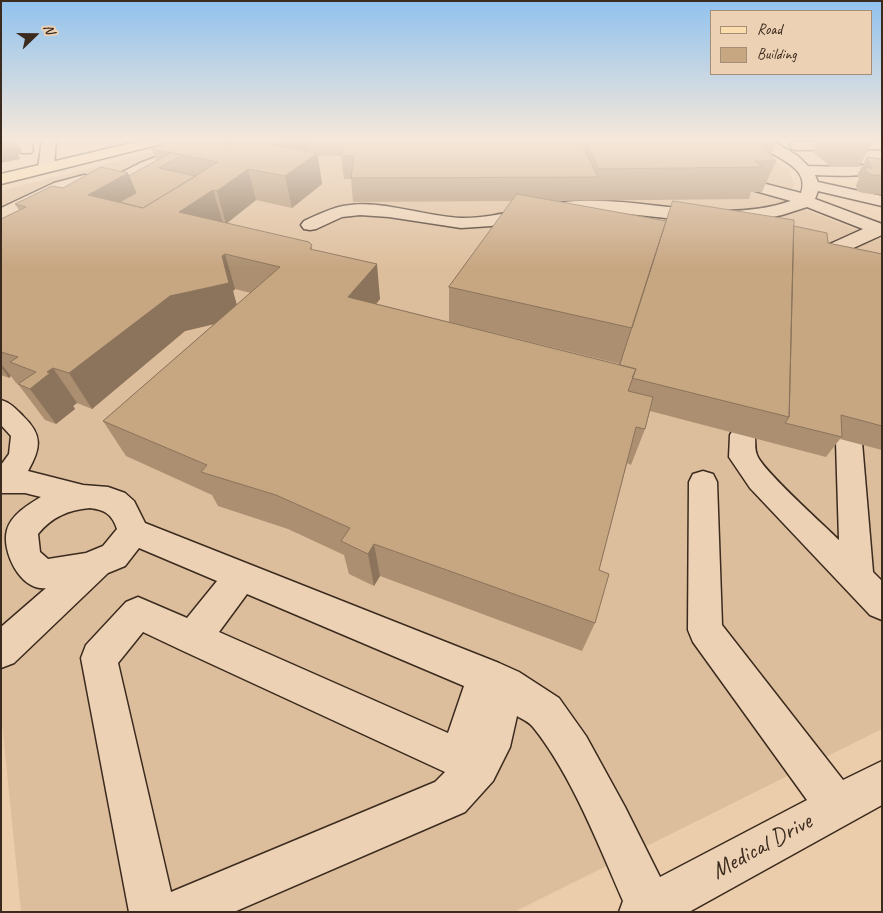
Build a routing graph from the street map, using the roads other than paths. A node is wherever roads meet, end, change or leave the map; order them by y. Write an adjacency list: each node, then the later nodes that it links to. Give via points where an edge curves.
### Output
1 (74, 183): 9 (street)
2 (79, 183): 3 (street, via 69,188 69,193 86,198)
3 (115, 183)
4 (807, 183): 8 (street)
5 (825, 183): 7 (street)
6 (753, 189): 8 (street, via 781,200)
7 (882, 201)
8 (806, 202): 10 (street, via 771,214 732,219 591,215 570,208 517,222 461,223 425,210 368,208 343,211); 11 (street)
9 (1, 215)
10 (310, 225)
11 (880, 230): 12 (street)
12 (838, 248)
13 (1, 409): 16 (street, via 24,433 25,449 17,465)
14 (743, 435): 22 (street, via 743,457 760,480)
15 (849, 442): 22 (street)
16 (2, 482): 18 (street, via 25,482)
17 (703, 482): 29 (street, via 705,630)
18 (81, 496): 19 (street, via 108,498 127,511); 20 (street, via 58,502 33,517 22,531 25,559 42,574)
19 (133, 532): 20 (street, via 114,556); 21 (street)
20 (98, 563): 25 (street)
21 (231, 574): 24 (street); 26 (street)
22 (857, 579): 23 (street)
23 (882, 604)
24 (184, 634): 27 (street); 31 (street, via 138,613 99,658)
25 (1, 651)
26 (496, 681): 27 (street, via 490,747); 30 (street, via 545,712 572,750 610,822)
27 (469, 763): 32 (street, via 450,797)
28 (882, 782): 29 (street, Medical Drive)
29 (837, 806): 30 (street, Medical Drive)
30 (646, 910)
31 (152, 912)
32 (179, 912)

